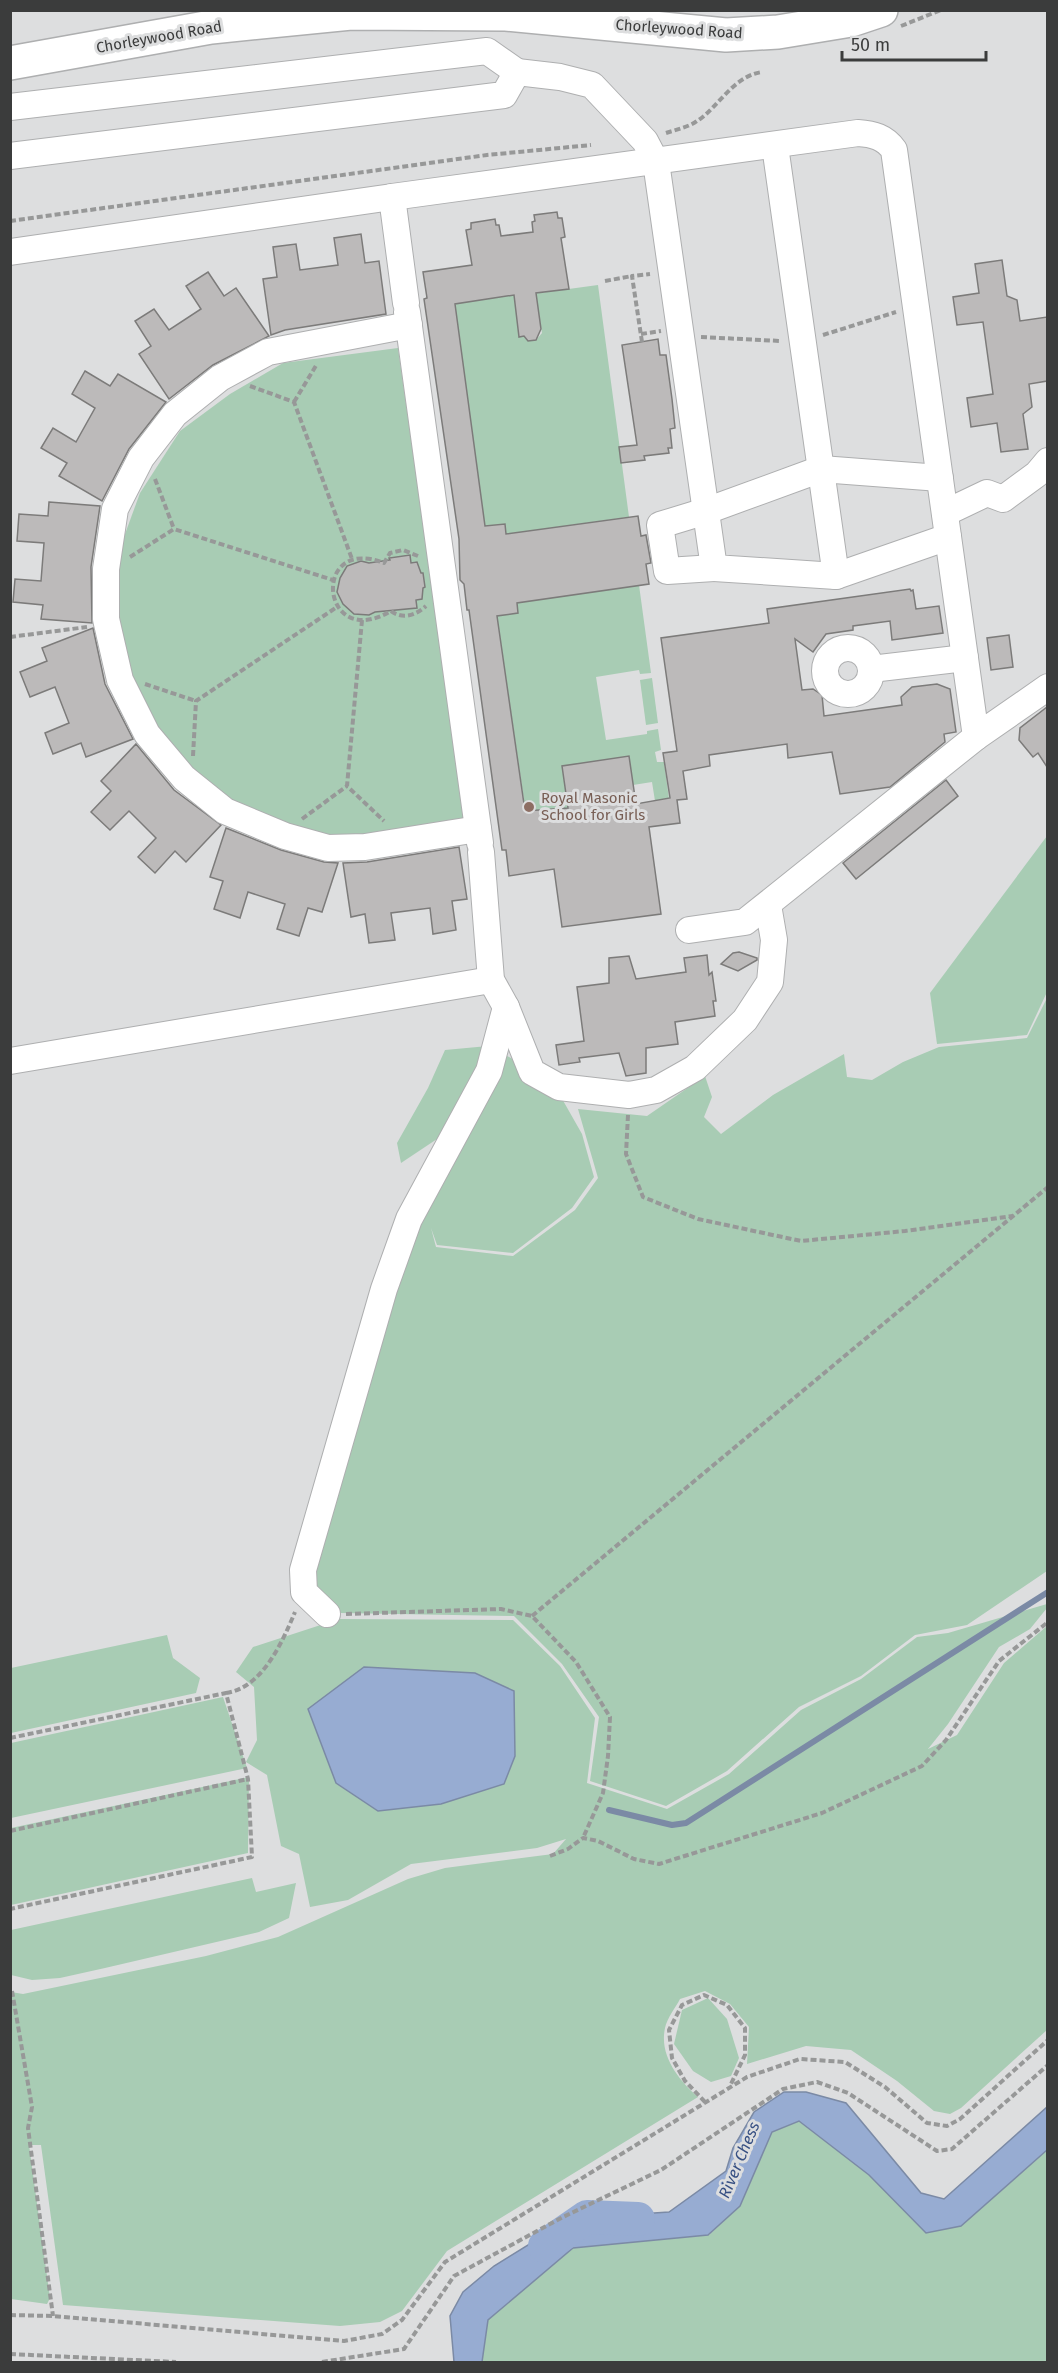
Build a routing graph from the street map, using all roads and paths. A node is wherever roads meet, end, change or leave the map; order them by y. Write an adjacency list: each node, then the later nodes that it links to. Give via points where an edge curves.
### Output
1 (881, 10): 2 (main road, Chorleywood Road, via 851,20 745,34 506,14 351,13)
2 (212, 19): 3 (main road, Chorleywood Road)
3 (10, 63)
4 (517, 72): 6 (lane, via 487,51); 9 (lane, via 592,85); 10 (lane, via 504,95)
5 (762, 72): 9 (path, via 753,74 698,121)
6 (10, 107)
7 (600, 145): 12 (path, via 487,155)
8 (775, 146): 9 (lane); 24 (lane); 25 (lane, via 868,134 889,142 894,150)
9 (651, 152): 11 (lane); 14 (lane)
10 (10, 156)
11 (392, 197): 13 (lane); 17 (lane)
12 (10, 221)
13 (10, 252)
14 (671, 270): 15 (path); 26 (lane)
15 (632, 276): 16 (path); 19 (path)
16 (605, 281)
17 (407, 314): 18 (lane); 33 (lane)
18 (331, 339): 20 (lane, via 268,351); 21 (path)
19 (642, 342)
20 (224, 376): 21 (path); 22 (lane, via 175,414)
21 (294, 402): 29 (path)
22 (145, 454): 28 (path); 31 (lane, via 115,509)
23 (1047, 461): 27 (lane, via 1003,499 987,493)
24 (821, 469): 25 (lane); 26 (lane); 32 (lane)
25 (940, 478): 27 (lane)
26 (706, 511): 30 (lane); 30 (lane, via 660,525 667,571)
27 (946, 525): 32 (lane); 39 (lane)
28 (174, 529): 31 (path); 34 (path)
29 (352, 560): 33 (path, via 369,557 384,563 390,553 410,551); 34 (path, via 340,567)
30 (714, 568): 32 (lane)
31 (107, 572): 41 (lane, via 106,619)
32 (836, 576)
33 (437, 579): 36 (path, via 430,601 421,611 406,616 391,611); 49 (lane)
34 (333, 580): 35 (path)
35 (337, 607): 36 (path, via 345,615); 43 (path)
36 (362, 620): 46 (path)
37 (88, 627): 38 (path)
38 (10, 637)
39 (965, 658): 40 (lane); 44 (lane)
40 (871, 669)
41 (120, 676): 43 (path); 45 (lane, via 147,734)
42 (1047, 687): 44 (lane)
43 (196, 701): 45 (path)
44 (976, 737): 50 (lane)
45 (192, 784): 47 (lane, via 225,811)
46 (347, 786): 47 (path); 48 (path)
47 (281, 834): 48 (lane, via 328,848)
48 (404, 841): 49 (lane)
49 (480, 841): 52 (lane)
50 (768, 905): 51 (lane, via 745,922); 55 (lane, via 774,940 770,982 745,1020 695,1068 656,1090)
51 (689, 930)
52 (491, 980): 53 (lane); 54 (lane)
53 (506, 1007): 55 (lane, via 532,1072 559,1087); 58 (lane, via 489,1071 410,1219 384,1289 303,1570)
54 (10, 1061)
55 (629, 1095): 57 (path, via 626,1154 643,1197 699,1219 801,1242)
56 (1047, 1187): 57 (path)
57 (1014, 1216): 60 (path)
58 (304, 1592): 59 (lane); 62 (path, via 264,1671 239,1691)
59 (327, 1614): 60 (path, via 501,1610)
60 (532, 1616): 66 (path, via 576,1662 609,1717 603,1793)
61 (1047, 1622): 66 (path, via 999,1661 946,1740 922,1766 822,1814 659,1864 634,1859)
62 (226, 1693): 63 (path); 64 (path)
63 (10, 1738)
64 (248, 1779): 65 (path); 68 (path, via 252,1857)
65 (10, 1830)
66 (583, 1838): 67 (path)
67 (550, 1856)
68 (10, 1909)
69 (12, 1991): 75 (path, via 32,2107 28,2128)
70 (1047, 2040): 72 (path, via 960,2120 947,2126 927,2123 885,2087 844,2062 800,2059)
71 (1047, 2065): 78 (path, via 952,2149 937,2151 848,2093 817,2082 783,2089 661,2170 454,2276 404,2349)
72 (730, 2087): 73 (path); 73 (path, via 745,2055 745,2028 727,2005 704,1995 682,2005 669,2030 672,2058)
73 (705, 2102): 75 (path, via 445,2262 402,2320 382,2334 344,2341)
74 (10, 2315): 75 (path)
75 (53, 2316)
76 (10, 2354): 77 (path)
77 (176, 2362)
78 (322, 2362)

